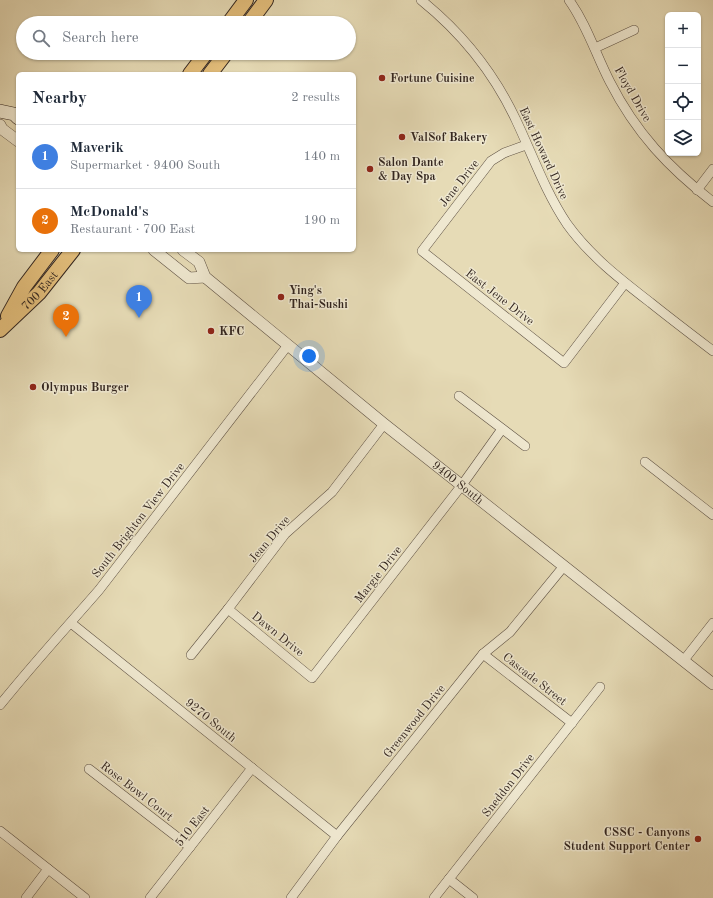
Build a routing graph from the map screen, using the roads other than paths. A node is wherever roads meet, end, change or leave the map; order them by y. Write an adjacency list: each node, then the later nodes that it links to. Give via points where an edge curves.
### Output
1 (246, 0): 5 (main road)
2 (266, 0): 6 (main road)
3 (421, 0): 17 (street, East Howard Drive, via 449,24 488,70 503,94)
4 (569, 0): 8 (street, Floyd Drive)
5 (234, 16)
6 (254, 16)
7 (634, 30): 8 (street)
8 (596, 48): 19 (street, Floyd Drive, via 623,107 637,127 655,150)
9 (201, 60): 11 (main road)
10 (221, 60): 12 (main road)
11 (192, 72)
12 (212, 72)
13 (0, 111): 14 (main road)
14 (16, 116)
15 (0, 125): 16 (street)
16 (16, 140)
17 (526, 145): 21 (street, Jene Drive, via 491,161); 27 (street, East Howard Drive, via 554,204 568,224 584,246)
18 (713, 169): 19 (street)
19 (697, 190): 20 (street, Floyd Drive)
20 (713, 202)
21 (422, 251): 27 (street, East Jene Drive, via 564,362)
22 (50, 252): 28 (main road, 700 East, via 24,287)
23 (71, 252): 28 (main road, 700 East, via 39,293)
24 (156, 252): 26 (street, via 188,278)
25 (186, 252): 26 (street, 9400 South, via 199,262)
26 (205, 277): 29 (street, 9400 South)
27 (625, 283): 30 (street, East Howard Drive)
28 (1, 328)
29 (288, 345): 32 (street, 9400 South); 40 (street, South Brighton View Drive)
30 (713, 351)
31 (459, 396): 33 (street)
32 (384, 424): 36 (street, 9400 South); 39 (street, Jean Drive, via 332,492 285,534)
33 (502, 429): 34 (street); 36 (street, Margie Drive)
34 (525, 446)
35 (645, 462): 37 (street)
36 (462, 485): 38 (street, 9400 South); 45 (street, Margie Drive)
37 (713, 515)
38 (564, 566): 43 (street, Greenwood Drive, via 510,632); 44 (street, 9400 South)
39 (228, 609): 42 (street, Jean Drive); 45 (street, Dawn Drive)
40 (71, 623): 48 (street, South Brighton View Drive); 50 (street, 9270 South)
41 (713, 623): 44 (street)
42 (191, 654)
43 (483, 654): 49 (street, Cascade Street); 53 (street, Greenwood Drive)
44 (684, 660): 46 (street, 9400 South)
45 (312, 678)
46 (713, 684)
47 (600, 687): 49 (street, Sneddon Drive)
48 (0, 705)
49 (572, 723): 56 (street, Sneddon Drive)
50 (252, 768): 53 (street, 9270 South); 54 (street, 510 East)
51 (89, 769): 54 (street, Rose Bowl Court)
52 (0, 831): 55 (street)
53 (337, 836): 60 (street, Greenwood Drive)
54 (190, 847): 59 (street, 510 East)
55 (48, 869): 57 (street); 58 (street)
56 (449, 879): 61 (street, Sneddon Drive); 62 (street)
57 (26, 898)
58 (84, 898)
59 (150, 898)
60 (291, 898)
61 (434, 898)
62 (473, 898)

